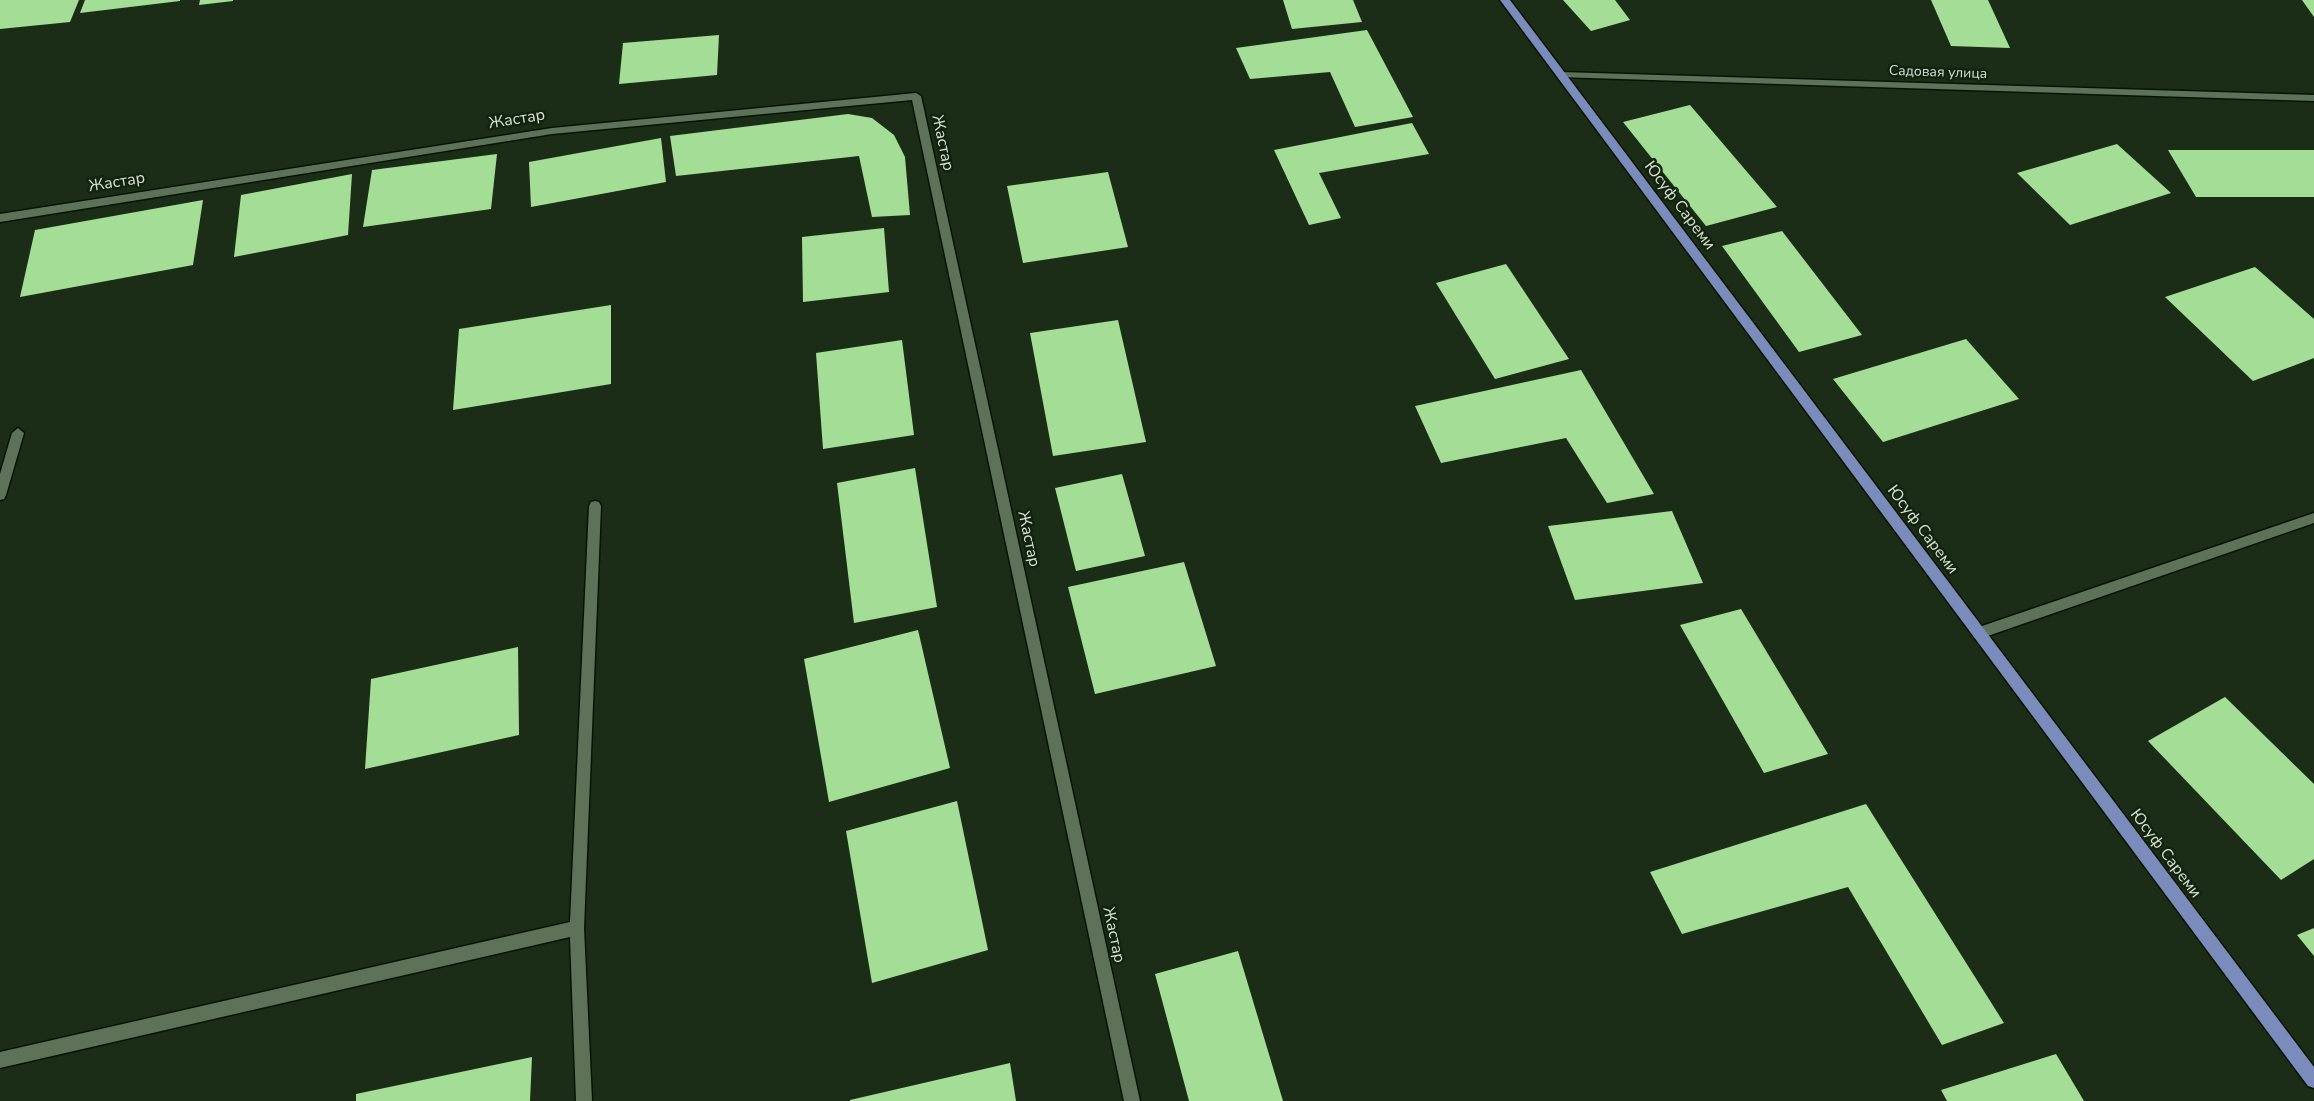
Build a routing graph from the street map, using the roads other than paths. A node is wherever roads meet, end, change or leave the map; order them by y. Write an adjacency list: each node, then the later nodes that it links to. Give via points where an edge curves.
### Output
1 (1505, 0): 2 (main road, Юсуф Сареми)
2 (1561, 75): 3 (street, Садовая улица); 9 (main road, Юсуф Сареми)
3 (2314, 98)
4 (0, 218): 14 (street, Жастар, via 552,131 916,96)
5 (18, 433): 6 (street)
6 (0, 495)
7 (595, 506): 10 (street)
8 (2314, 518): 9 (street)
9 (1979, 633): 12 (main road, Юсуф Сареми)
10 (577, 928): 11 (street); 13 (street)
11 (0, 1060)
12 (2314, 1080)
13 (584, 1101)
14 (1132, 1101)

